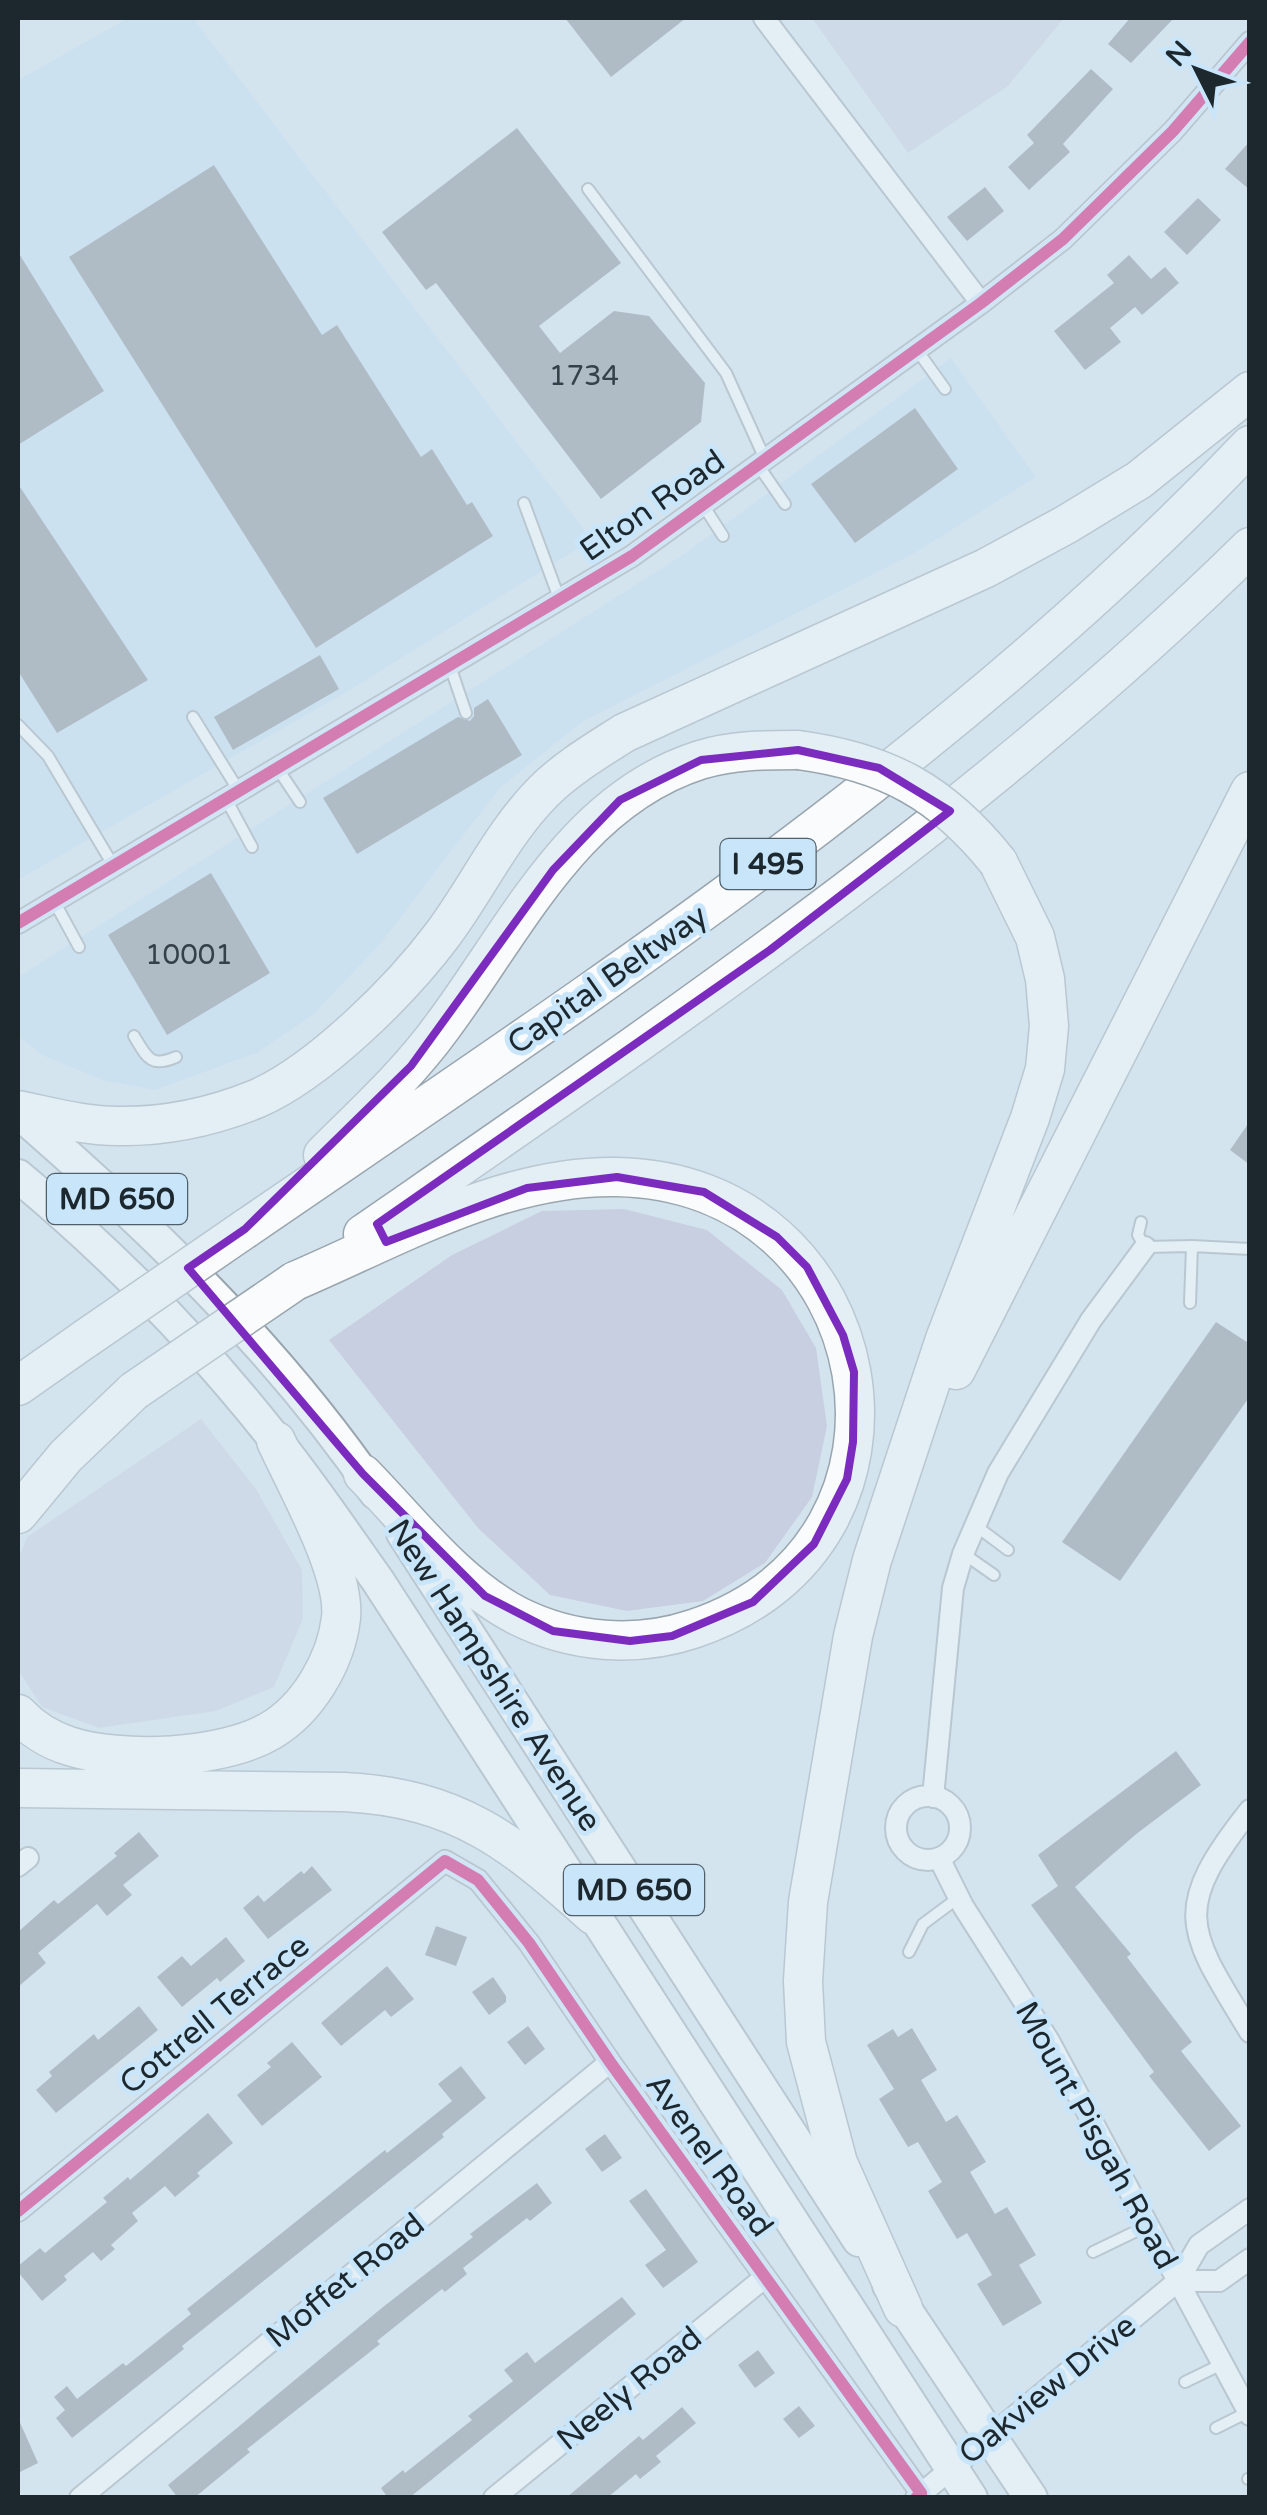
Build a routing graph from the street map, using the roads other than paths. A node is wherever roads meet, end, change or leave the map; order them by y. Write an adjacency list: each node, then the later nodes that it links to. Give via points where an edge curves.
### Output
1 (764, 18): 4 (street)
2 (1250, 42): 4 (street, Elton Road, via 1173,131 1077,225)
3 (588, 188): 9 (lane, via 726,374)
4 (981, 303): 5 (street, Elton Road)
5 (917, 350): 6 (lane); 9 (street, Elton Road)
6 (945, 389)
7 (1250, 391): 31 (highway, via 1140,480 1067,524 986,568 624,733 582,759 510,832 445,931 384,1002 260,1097 164,1124 94,1125)
8 (1250, 445): 34 (highway, Capital Beltway / I 495, via 1157,539 882,776 729,894)
9 (761, 462): 11 (lane); 12 (street, Elton Road)
10 (524, 503): 15 (lane)
11 (785, 504)
12 (703, 505): 13 (lane); 15 (street, Elton Road)
13 (724, 536)
14 (1250, 547): 38 (highway, I 495, via 933,825 770,950)
15 (560, 599): 16 (street, Elton Road)
16 (449, 665): 17 (lane); 20 (street, Elton Road)
17 (466, 712)
18 (193, 717): 22 (lane)
19 (18, 725): 25 (lane, via 48,756)
20 (277, 768): 22 (street, Elton Road); 23 (lane)
21 (1250, 791): 51 (highway, via 966,1348)
22 (232, 795): 24 (lane); 25 (street, Elton Road)
23 (300, 802)
24 (252, 847)
25 (113, 866): 26 (street, Elton Road)
26 (54, 900): 27 (street, Elton Road); 28 (lane)
27 (18, 923)
28 (78, 946)
29 (134, 1036): 30 (lane, via 152,1061)
30 (176, 1057)
31 (18, 1111): 46 (main road, New Hampshire Avenue / MD 650, via 211,1291)
32 (18, 1176): 44 (main road, New Hampshire Avenue / MD 650, via 172,1321)
33 (1141, 1222): 36 (lane)
34 (245, 1229): 40 (highway, Capital Beltway / I 495, bridge); 51 (highway, bridge, via 411,1066 553,870 620,800 701,760 748,750 839,755 909,781 946,807 998,862 1036,937 1049,1026 1030,1118 944,1339)
35 (1192, 1246): 36 (lane); 37 (lane); 39 (lane)
36 (1145, 1247): 48 (street, via 1090,1320 998,1473)
37 (1250, 1249)
38 (295, 1281): 43 (highway, I 495, bridge); 46 (highway, via 528,1188 616,1177 660,1182 704,1192 777,1237 829,1303 854,1372 847,1479 814,1544 753,1602 672,1636 587,1639 517,1616 485,1596)
39 (1190, 1303)
40 (85, 1339): 41 (highway); 42 (highway, Capital Beltway / I 495)
41 (18, 1372)
42 (18, 1386)
43 (134, 1391): 45 (highway, I 495); 47 (highway)
44 (276, 1441): 53 (highway, via 341,1592 331,1654 295,1710 242,1743 144,1755 64,1745); 60 (main road, New Hampshire Avenue / MD 650, via 378,1581)
45 (18, 1472)
46 (362, 1474): 71 (main road, New Hampshire Avenue / MD 650)
47 (18, 1514)
48 (975, 1526): 49 (lane); 50 (street)
49 (1008, 1550)
50 (963, 1554): 52 (lane); 55 (street)
51 (872, 1560): 71 (highway, via 808,1902 804,1996 806,2042 838,2163)
52 (994, 1575)
53 (18, 1714)
54 (18, 1788): 60 (highway, via 384,1794 424,1803 503,1839)
55 (934, 1796): 57 (street, via 959,1819 957,1842); 57 (street, via 902,1810 896,1832 908,1853)
56 (1250, 1810): 62 (street, via 1212,1857 1193,1908 1204,1956)
57 (939, 1858): 59 (street, Mount Pisgah Road)
58 (445, 1861): 63 (street, Avenel Road, via 478,1880); 65 (street, Cottrell Terrace)
59 (958, 1898): 61 (lane, via 923,1924); 66 (street, Mount Pisgah Road, via 1049,2041)
60 (593, 1915): 77 (main road, New Hampshire Avenue / MD 650)
61 (908, 1952)
62 (1250, 2032)
63 (610, 2062): 69 (street, Avenel Road); 79 (street, Moffet Road)
64 (1250, 2209): 70 (street, Oakview Drive, via 1199,2245)
65 (18, 2211)
66 (1150, 2225): 67 (lane); 70 (street, Mount Pisgah Road)
67 (1092, 2252)
68 (1250, 2260): 70 (street, via 1218,2281)
69 (764, 2278): 78 (street, Avenel Road); 80 (street, Neely Road)
70 (1178, 2281): 72 (street, Mount Pisgah Road); 76 (street, Oakview Drive)
71 (903, 2308): 76 (main road, New Hampshire Avenue / MD 650)
72 (1222, 2364): 73 (lane); 74 (street, Mount Pisgah Road)
73 (1185, 2382)
74 (1249, 2414): 75 (lane)
75 (1216, 2428)
76 (988, 2438): 77 (street, Oakview Drive); 82 (main road, New Hampshire Avenue / MD 650)
77 (952, 2468): 78 (street, Oakview Drive); 81 (main road, New Hampshire Avenue / MD 650)
78 (918, 2495)
79 (80, 2498)
80 (494, 2498)
81 (972, 2498)
82 (1031, 2498)

